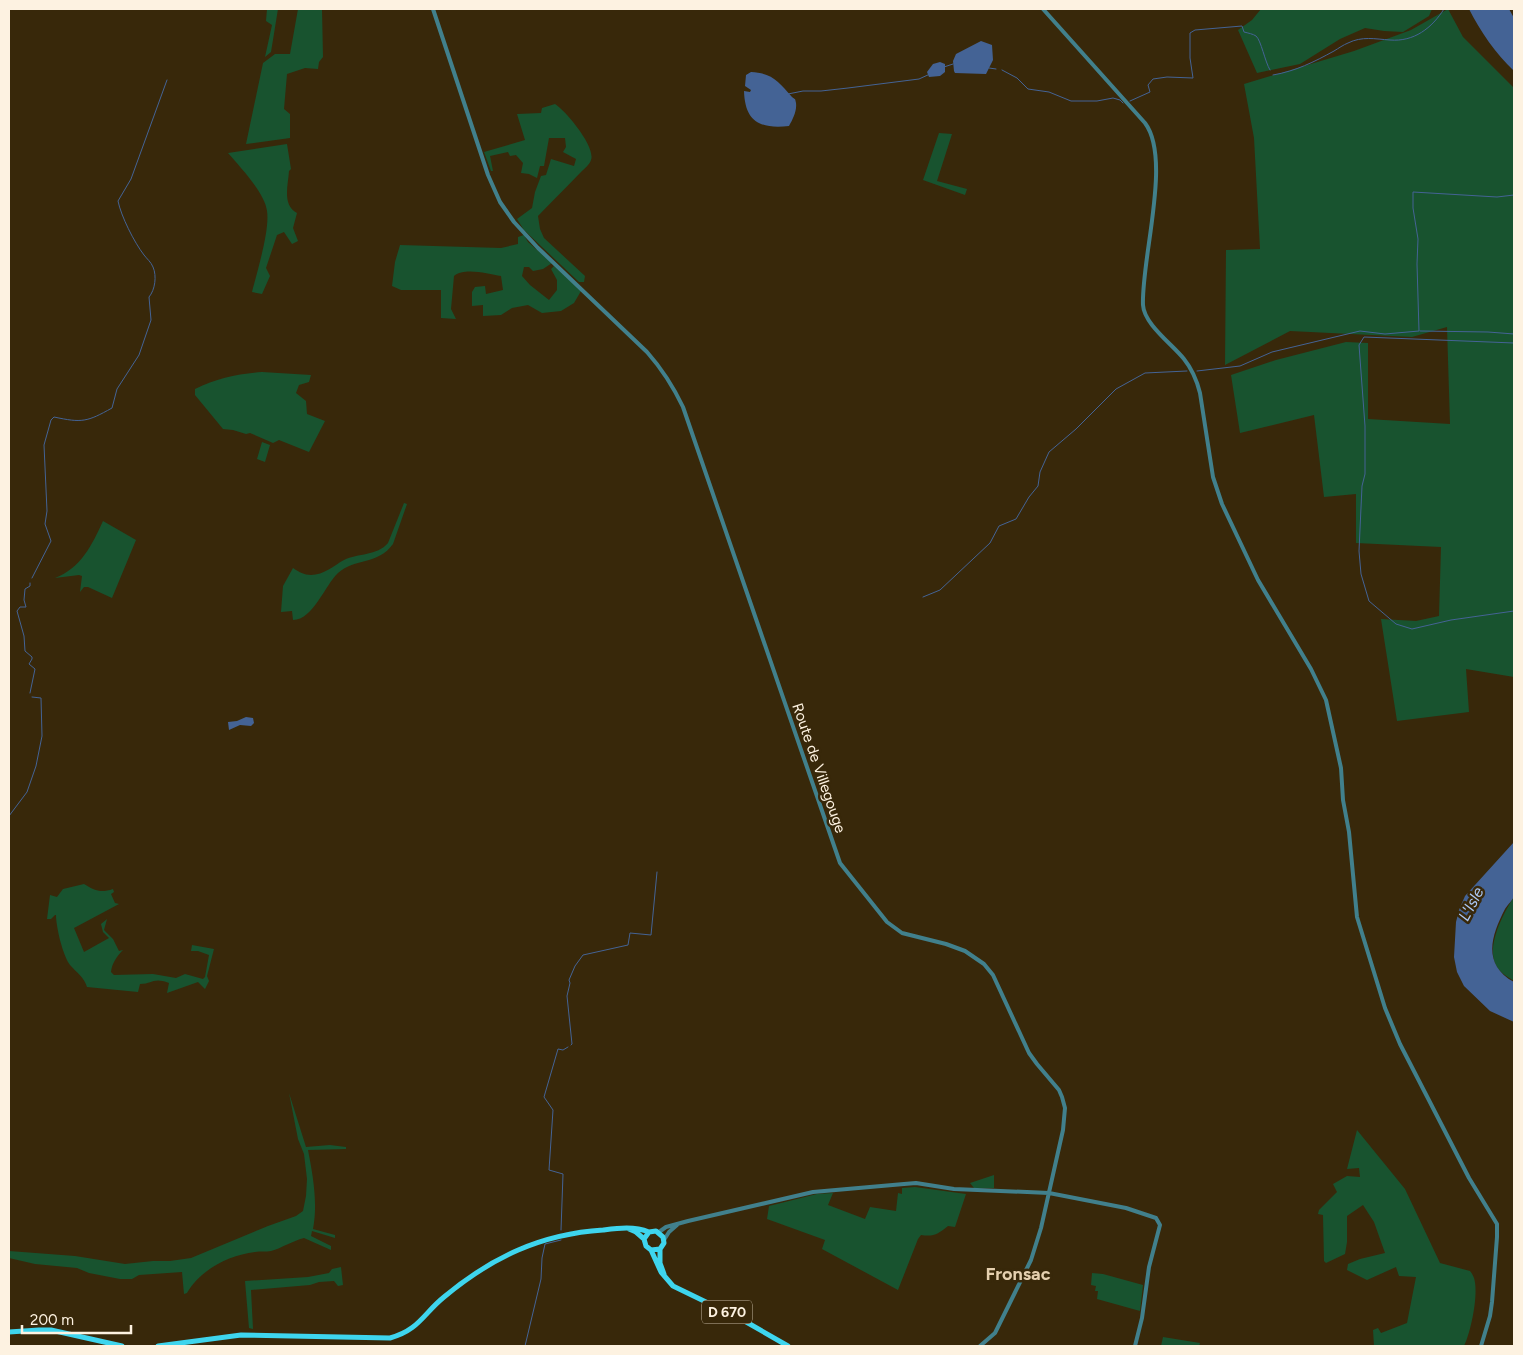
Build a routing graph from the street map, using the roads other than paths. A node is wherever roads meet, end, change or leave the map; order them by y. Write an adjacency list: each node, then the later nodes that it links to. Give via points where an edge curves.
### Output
1 (433, 9): 3 (street, Route de Villegouge, via 500,202 538,248 656,363 683,407 844,870 896,930 965,951 984,964 993,975 1029,1052 1059,1090 1065,1108 1064,1124)
2 (1043, 9): 19 (street, via 1145,123 1153,140 1155,204 1145,268 1144,314 1184,360 1196,380 1213,477 1222,504 1258,580 1326,700 1342,768 1355,904 1379,989 1400,1044 1496,1224 1492,1301)
3 (1049, 1193): 4 (street, via 916,1184 841,1188); 17 (street, Route de Villegouge, via 1031,1260 993,1335); 18 (street, via 1126,1208 1156,1218 1159,1222)
4 (681, 1223): 7 (street); 9 (street)
5 (626, 1228): 6 (main road); 8 (main road); 15 (main road, via 566,1234 507,1254 444,1296 412,1329 390,1338 241,1335)
6 (649, 1232): 7 (main road); 8 (main road)
7 (659, 1232): 9 (main road)
8 (644, 1239): 11 (main road)
9 (664, 1240): 10 (main road)
10 (660, 1249): 11 (main road); 12 (main road, via 660,1263)
11 (651, 1250): 12 (main road, D 670)
12 (666, 1279): 16 (main road, D 670)
13 (9, 1332): 14 (main road, via 51,1330)
14 (122, 1346)
15 (158, 1346)
16 (788, 1346)
17 (980, 1346)
18 (1135, 1346)
19 (1481, 1346)

